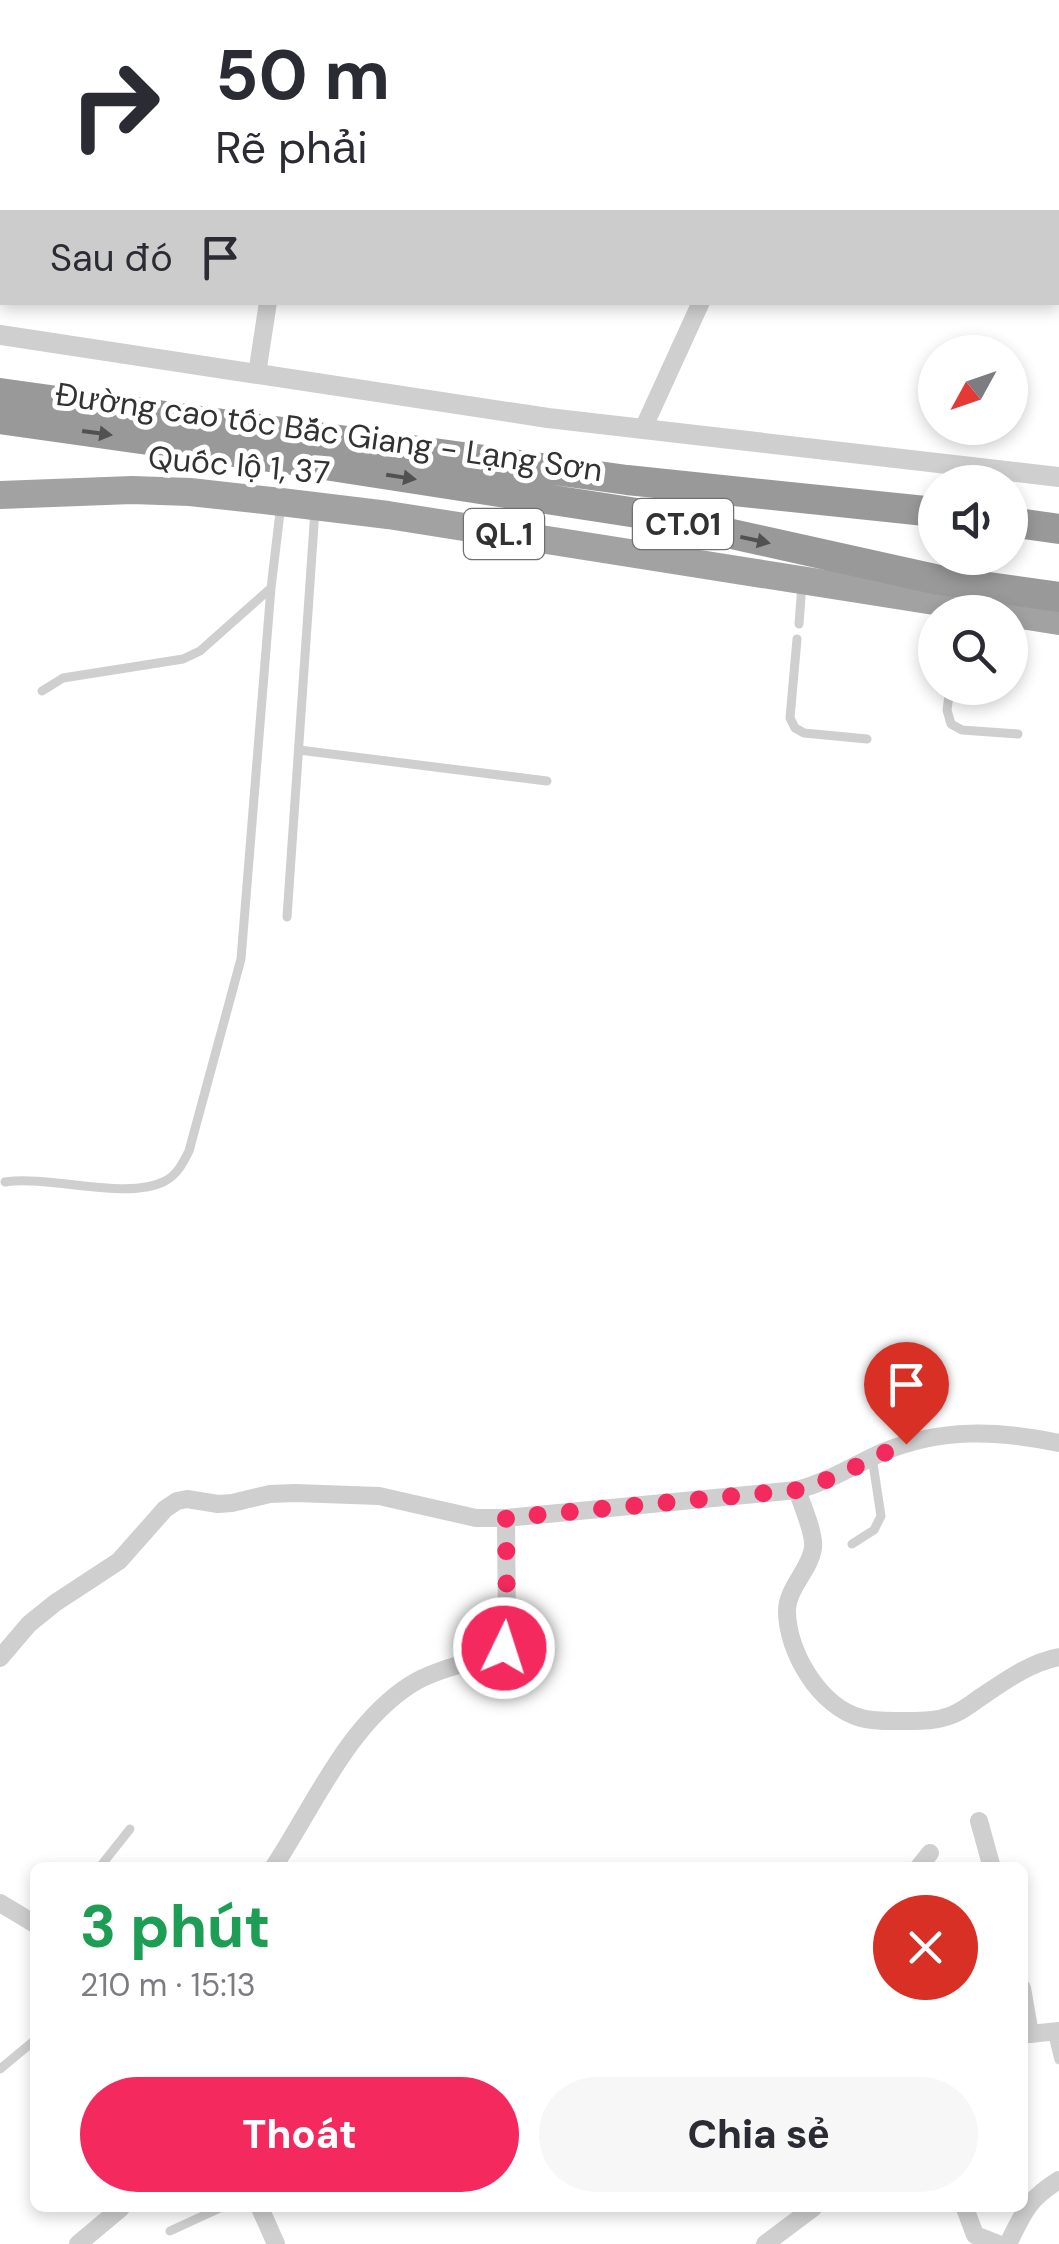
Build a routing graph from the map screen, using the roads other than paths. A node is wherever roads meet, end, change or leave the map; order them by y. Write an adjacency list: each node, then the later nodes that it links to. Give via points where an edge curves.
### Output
1 (268, 305): 4 (street)
2 (700, 305): 7 (street)
3 (0, 335): 4 (street)
4 (257, 374): 7 (street)
5 (0, 393): 12 (highway, Đường cao tốc Bắc Giang - Lạng Sơn / CT.01, via 609,478)
6 (0, 419): 17 (highway, Đường cao tốc Bắc Giang - Lạng Sơn / CT.01, one-way to 17, via 637,513 939,580)
7 (643, 430): 8 (street)
8 (1059, 477)
9 (0, 496): 10 (highway, Quốc lộ 1, 37 / QL.1, via 132,490)
10 (281, 502): 11 (highway, Quốc lộ 1, 37 / QL.1); 16 (lane)
11 (315, 507): 15 (highway, Quốc lộ 1, 37 / QL.1); 27 (lane)
12 (918, 510)
13 (1028, 525): 14 (highway)
14 (1059, 529)
15 (803, 581): 18 (highway, Quốc lộ 1, 37 / QL.1); 21 (lane)
16 (271, 588): 23 (lane, via 200,651 64,678); 30 (lane, via 241,959 182,1167 151,1187 128,1189)
17 (1059, 597)
18 (918, 602)
19 (1028, 616): 20 (highway, Quốc lộ 1, 37 / QL.1)
20 (1059, 621)
21 (799, 624)
22 (797, 639): 26 (lane, via 790,718 795,728)
23 (42, 691)
24 (948, 705): 25 (lane, via 951,724 962,730)
25 (1018, 734)
26 (867, 739)
27 (298, 750): 28 (lane); 29 (lane)
28 (547, 781)
29 (287, 918)
30 (5, 1182)
31 (1059, 1443): 32 (street, via 960,1432)
32 (872, 1458): 33 (street); 35 (lane, via 882,1516)
33 (797, 1490): 34 (street); 36 (street, via 814,1541 786,1607 789,1631 820,1691 840,1708 880,1720 950,1716 1031,1666)
34 (506, 1518): 37 (street, via 476,1518 379,1496 294,1493 218,1504 177,1501 119,1562 55,1603); 41 (street, via 504,1648 410,1685 366,1722)
35 (852, 1544)
36 (1059, 1657)
37 (0, 1658)
38 (979, 1821): 42 (street)
39 (130, 1829): 40 (lane)
40 (104, 1862)
41 (276, 1862)
42 (990, 1862)
43 (0, 1902): 44 (street)
44 (30, 1921)
45 (1028, 2006): 46 (street)
46 (1038, 2035): 48 (lane)
47 (30, 2044): 49 (lane)
48 (1059, 2060)
49 (0, 2069)
50 (1059, 2180): 51 (street)
51 (1028, 2206)
52 (115, 2212): 60 (street)
53 (211, 2212): 58 (lane)
54 (262, 2212): 61 (street)
55 (808, 2212): 62 (street)
56 (965, 2212): 59 (street)
57 (1024, 2212): 64 (street)
58 (170, 2231)
59 (973, 2239): 63 (street)
60 (78, 2244)
61 (276, 2244)
62 (764, 2244)
63 (998, 2244)
64 (1008, 2244)

